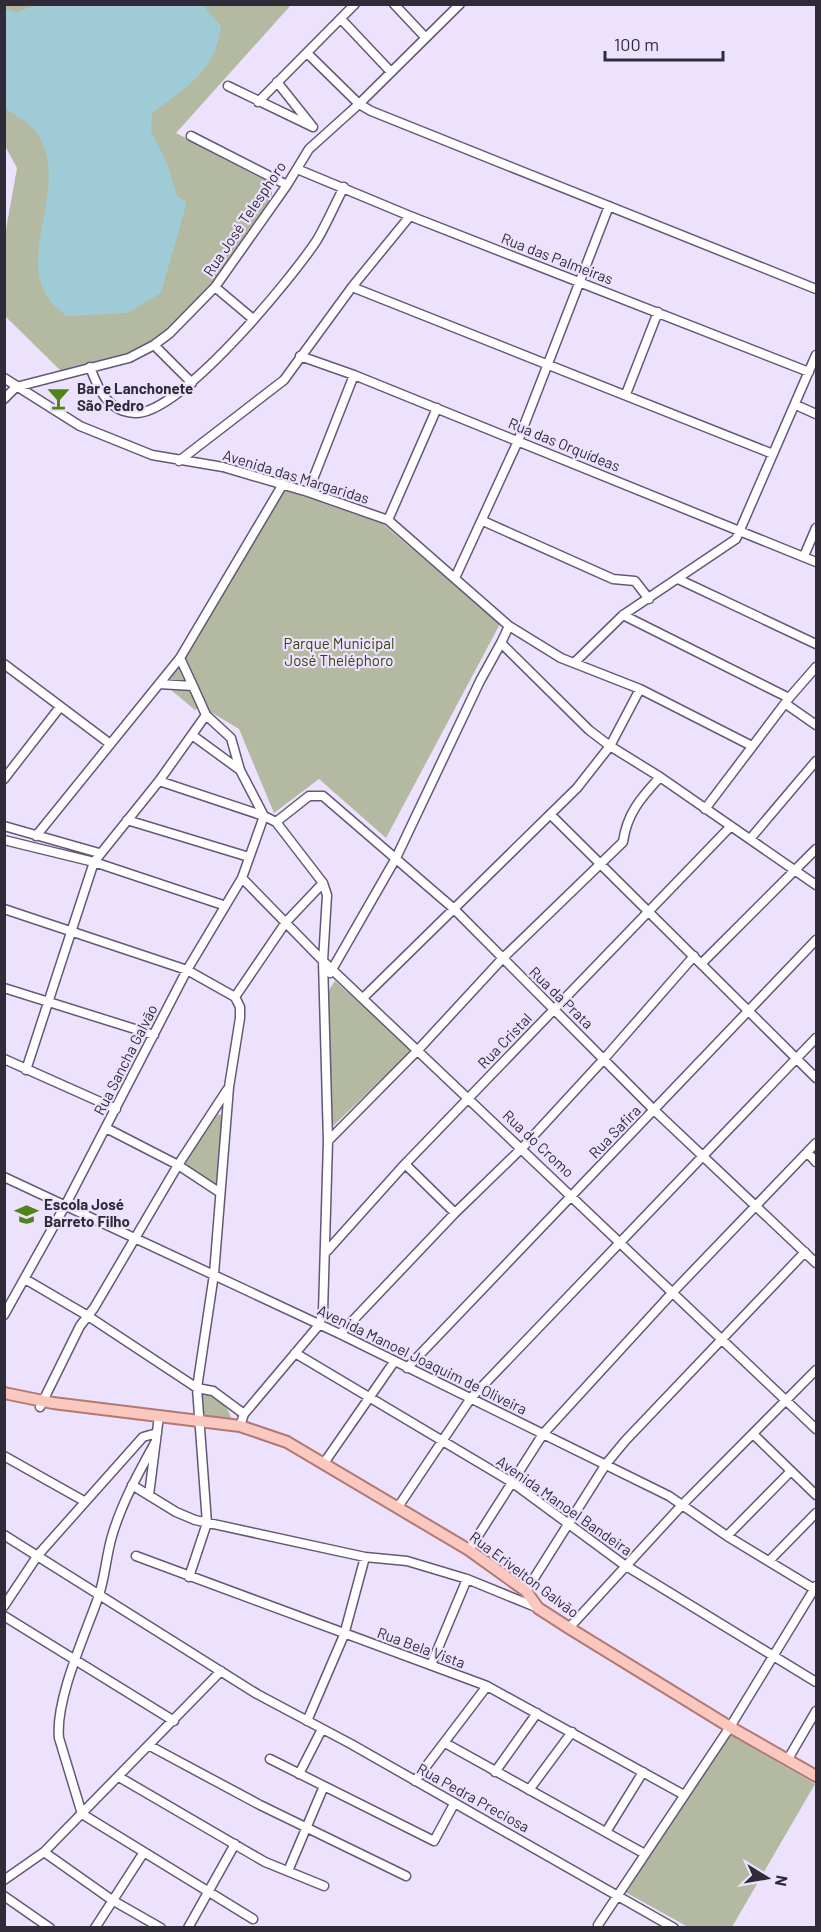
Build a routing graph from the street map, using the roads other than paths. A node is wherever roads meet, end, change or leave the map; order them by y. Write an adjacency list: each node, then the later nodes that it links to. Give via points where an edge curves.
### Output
1 (356, 4): 4 (street)
2 (394, 4): 5 (street)
3 (459, 5): 5 (street, Rua José Telesphoro)
4 (341, 19): 6 (street); 7 (street)
5 (425, 37): 7 (street, Rua José Telesphoro)
6 (307, 52): 8 (street); 11 (street)
7 (391, 72): 11 (street, Rua José Telesphoro)
8 (277, 82): 10 (street); 12 (street)
9 (228, 86): 10 (street)
10 (258, 102): 12 (street)
11 (359, 104): 13 (street, Rua José Telesphoro); 18 (street)
12 (314, 127): 13 (street)
13 (322, 135): 15 (street, Rua José Telesphoro)
14 (191, 136): 16 (street)
15 (297, 169): 16 (street, Rua José Telesphoro); 17 (street, Rua das Palmeiras)
16 (287, 185): 21 (street, Rua José Telesphoro)
17 (344, 187): 19 (street, Rua das Palmeiras); 25 (street, via 317,240)
18 (609, 206): 20 (street); 23 (street)
19 (410, 216): 20 (street, Rua das Palmeiras); 22 (street)
20 (580, 282): 24 (street, Rua das Palmeiras); 29 (street)
21 (215, 287): 25 (street); 26 (street, Rua José Telesphoro)
22 (352, 287): 27 (street); 29 (street)
23 (816, 289)
24 (658, 312): 31 (street, Rua das Palmeiras); 36 (street)
25 (253, 319): 34 (street)
26 (154, 345): 30 (street, Rua José Telesphoro, via 129,358); 34 (street)
27 (300, 356): 32 (street, Rua das Orquídeas); 43 (street, via 284,380)
28 (816, 356): 31 (street)
29 (549, 364): 36 (street); 41 (street)
30 (90, 367): 34 (street, via 108,402 134,413 156,407); 35 (street, Rua José Telesphoro)
31 (810, 372): 38 (street)
32 (354, 375): 39 (street, Rua das Orquídeas); 45 (street)
33 (4, 378): 35 (street, Avenida das Margaridas)
34 (192, 383)
35 (16, 387): 37 (street); 43 (street, Avenida das Margaridas, via 80,426 152,455)
36 (626, 394): 42 (street)
37 (4, 399)
38 (796, 405): 40 (street); 42 (street)
39 (437, 408): 41 (street, Rua das Orquídeas); 46 (street)
40 (816, 414)
41 (518, 441): 47 (street); 49 (street, Rua das Orquídeas)
42 (773, 454): 49 (street)
43 (179, 461): 44 (street, Avenida das Margaridas, via 224,467)
44 (283, 484): 45 (street, Avenida das Margaridas); 59 (street)
45 (308, 492): 46 (street, Avenida das Margaridas)
46 (388, 520): 52 (street, Avenida das Margaridas)
47 (483, 521): 52 (street); 54 (street, via 613,579 634,581)
48 (816, 528): 50 (street)
49 (740, 531): 50 (street, Rua das Orquídeas); 53 (street, via 736,539)
50 (804, 556): 51 (street, Rua das Orquídeas)
51 (816, 562)
52 (455, 578): 56 (street, Avenida das Margaridas)
53 (678, 579): 54 (street); 58 (street)
54 (649, 599): 55 (street)
55 (623, 615): 60 (street); 66 (street)
56 (509, 626): 57 (street); 60 (street, Avenida das Margaridas, via 561,658)
57 (501, 643): 72 (street); 92 (street)
58 (816, 644)
59 (180, 658): 63 (street); 64 (street)
60 (575, 662): 65 (street, Avenida das Margaridas)
61 (6, 667): 67 (street)
62 (816, 667): 66 (street)
63 (159, 684): 64 (street); 71 (street)
64 (193, 686): 68 (street)
65 (640, 689): 72 (street); 73 (street, Avenida das Margaridas)
66 (787, 701): 69 (street); 73 (street)
67 (60, 707): 71 (street); 76 (street)
68 (206, 715): 70 (street); 75 (street, via 231,738)
69 (816, 725)
70 (192, 735): 75 (street); 78 (street)
71 (110, 743): 86 (street)
72 (610, 746): 77 (street); 80 (street)
73 (752, 746): 79 (street)
74 (816, 761): 87 (street)
75 (240, 770): 81 (street)
76 (6, 774)
77 (660, 777): 79 (street); 94 (street, via 634,806 625,824 623,842)
78 (159, 781): 81 (street); 82 (street)
79 (705, 809): 85 (street)
80 (551, 815): 94 (street); 101 (street)
81 (264, 816): 83 (street); 91 (street, Rua Sancha Galvão)
82 (127, 820): 90 (street); 91 (street)
83 (276, 822): 92 (street, Rua da Prata, via 316,794); 97 (street)
84 (4, 826): 86 (street)
85 (731, 826): 87 (street); 102 (street, Rua Cristal)
86 (36, 836): 90 (street)
87 (750, 839): 95 (street)
88 (4, 840): 93 (street)
89 (816, 849): 95 (street)
90 (99, 853): 93 (street)
91 (249, 857): 96 (street, Rua Sancha Galvão)
92 (396, 858): 101 (street, Rua da Prata); 110 (street)
93 (94, 862): 99 (street); 104 (street)
94 (600, 862): 102 (street); 107 (street)
95 (796, 871): 98 (street); 109 (street)
96 (242, 878): 99 (street, Rua Sancha Galvão); 103 (street, Rua do Cromo)
97 (323, 883): 103 (street); 108 (street, via 327,896)
98 (816, 885)
99 (223, 905): 111 (street, Rua Sancha Galvão)
100 (4, 909): 104 (street)
101 (453, 909): 107 (street, Rua da Prata); 115 (street)
102 (648, 911): 106 (street); 118 (street, Rua Cristal)
103 (286, 922): 108 (street, Rua do Cromo); 114 (street)
104 (69, 931): 111 (street); 116 (street)
105 (816, 940): 117 (street, Rua Safira)
106 (694, 956): 109 (street); 124 (street)
107 (502, 960): 118 (street, Rua da Prata); 121 (street)
108 (323, 961): 110 (street, Rua do Cromo); 112 (street)
109 (702, 963): 117 (street)
110 (332, 968): 112 (street); 115 (street, Rua do Cromo)
111 (187, 970): 114 (street); 119 (street, Rua Sancha Galvão)
112 (326, 984): 132 (street)
113 (4, 988): 116 (street)
114 (235, 997): 127 (street, via 240,1018)
115 (364, 997): 121 (street, Rua do Cromo)
116 (48, 1002): 119 (street); 125 (street)
117 (749, 1009): 122 (street); 130 (street, Rua Safira)
118 (553, 1010): 124 (street, Rua da Prata); 128 (street, Rua Cristal)
119 (154, 1035): 129 (street, Rua Sancha Galvão)
120 (816, 1038): 122 (street)
121 (418, 1050): 128 (street, Rua do Cromo); 132 (street)
122 (797, 1057): 126 (street); 136 (street)
123 (4, 1059): 125 (street)
124 (604, 1059): 130 (street, Rua da Prata); 134 (street)
125 (26, 1070): 129 (street)
126 (816, 1078)
127 (229, 1087): 139 (street); 141 (street)
128 (469, 1098): 134 (street, Rua do Cromo); 138 (street, Rua Cristal)
129 (116, 1109): 131 (street, Rua Sancha Galvão)
130 (654, 1110): 136 (street, Rua da Prata); 142 (street, Rua Safira)
131 (106, 1128): 139 (street); 143 (street, Rua Sancha Galvão)
132 (328, 1140): 148 (street)
133 (816, 1143): 135 (street)
134 (523, 1148): 142 (street, Rua do Cromo); 145 (street)
135 (808, 1154): 137 (street); 144 (street)
136 (704, 1157): 144 (street, Rua da Prata); 147 (street)
137 (816, 1162)
138 (405, 1164): 145 (street); 148 (street, Rua Cristal)
139 (178, 1165): 141 (street); 146 (street)
140 (4, 1177): 143 (street, Avenida Manoel Joaquim de Oliveira)
141 (219, 1191): 151 (street)
142 (573, 1195): 147 (street, Rua do Cromo); 161 (street, Rua Safira)
143 (66, 1204): 146 (street, Avenida Manoel Joaquim de Oliveira); 152 (street, Rua Sancha Galvão)
144 (756, 1207): 149 (street, Rua da Prata); 153 (street)
145 (455, 1213): 157 (street)
146 (136, 1238): 151 (street, Avenida Manoel Joaquim de Oliveira); 155 (street)
147 (621, 1244): 153 (street, Rua do Cromo); 166 (street)
148 (327, 1251): 156 (street)
149 (805, 1252): 150 (street, Rua da Prata); 158 (street)
150 (816, 1263)
151 (214, 1274): 156 (street, Avenida Manoel Joaquim de Oliveira); 163 (street)
152 (25, 1279): 154 (street, Rua Sancha Galvão); 155 (street)
153 (673, 1292): 158 (street, Rua do Cromo); 175 (street)
154 (4, 1314)
155 (88, 1316): 163 (street); 169 (street)
156 (319, 1325): 157 (street, Avenida Manoel Joaquim de Oliveira); 159 (street)
157 (340, 1334): 160 (street, Avenida Manoel Joaquim de Oliveira)
158 (721, 1337): 168 (street, Rua do Cromo); 181 (street)
159 (295, 1353): 165 (street, Avenida Manoel Bandeira); 170 (street)
160 (394, 1362): 161 (street, Avenida Manoel Joaquim de Oliveira); 165 (street)
161 (407, 1368): 166 (street, Avenida Manoel Joaquim de Oliveira)
162 (816, 1370): 168 (street)
163 (197, 1388): 170 (street, via 213,1391); 172 (street)
164 (4, 1393): 169 (main road)
165 (370, 1396): 178 (street, Avenida Manoel Bandeira); 180 (street)
166 (471, 1398): 175 (street, Avenida Manoel Joaquim de Oliveira); 178 (street)
167 (4, 1400): 169 (main road)
168 (787, 1401): 174 (street, Rua do Cromo); 176 (street)
169 (41, 1404): 171 (main road, Rua Erivelton Galvão)
170 (244, 1414): 173 (street)
171 (160, 1418): 172 (main road, Rua Erivelton Galvão); 177 (street)
172 (198, 1421): 173 (main road, Rua Erivelton Galvão); 191 (street)
173 (240, 1426): 180 (main road, Rua Erivelton Galvão, via 287,1442)
174 (816, 1429)
175 (543, 1434): 181 (street, Avenida Manoel Joaquim de Oliveira); 183 (street)
176 (753, 1434): 182 (street); 188 (street)
177 (156, 1437): 184 (street); 185 (street); 187 (street, via 143,1437)
178 (441, 1441): 183 (street, Avenida Manoel Bandeira); 189 (street)
179 (4, 1456): 187 (street)
180 (324, 1463): 189 (main road, Rua Erivelton Galvão)
181 (606, 1464): 188 (street, Avenida Manoel Joaquim de Oliveira); 192 (street)
182 (791, 1471): 186 (street); 194 (street)
183 (513, 1483): 192 (street, Avenida Manoel Bandeira); 195 (street)
184 (132, 1485): 185 (street); 205 (street, via 112,1537)
185 (149, 1495): 191 (street, via 176,1512)
186 (816, 1495)
187 (84, 1501): 196 (street)
188 (682, 1505): 194 (street, Avenida Manoel Joaquim de Oliveira); 200 (street)
189 (398, 1507): 195 (main road, Rua Erivelton Galvão)
190 (816, 1513): 199 (street)
191 (207, 1523): 198 (street); 201 (street)
192 (569, 1524): 200 (street, Avenida Manoel Bandeira); 204 (street)
193 (4, 1535): 196 (street, Rua Pedra Preciosa)
194 (727, 1536): 199 (street, Avenida Manoel Joaquim de Oliveira)
195 (469, 1550): 204 (main road, Rua Erivelton Galvão)
196 (38, 1555): 205 (street, Rua Pedra Preciosa); 206 (street)
197 (136, 1556): 201 (street, Rua Bela Vista)
198 (365, 1557): 202 (street, via 407,1561); 210 (street)
199 (770, 1560): 203 (street, Avenida Manoel Joaquim de Oliveira)
200 (626, 1565): 209 (street); 211 (street, Avenida Manoel Bandeira)
201 (189, 1577): 210 (street, Rua Bela Vista)
202 (467, 1579): 207 (street); 213 (street)
203 (816, 1588): 211 (street)
204 (526, 1592): 207 (main road, Rua Erivelton Galvão)
205 (99, 1595): 212 (street); 214 (street, Rua Pedra Preciosa)
206 (4, 1606)
207 (538, 1608): 209 (main road, Rua Erivelton Galvão)
208 (4, 1616): 212 (street)
209 (569, 1628): 221 (main road, Rua Erivelton Galvão)
210 (344, 1635): 213 (street, Rua Bela Vista); 220 (street)
211 (771, 1656): 215 (street, Avenida Manoel Bandeira); 221 (street)
212 (76, 1659): 219 (street); 238 (street, via 58,1726)
213 (430, 1665): 216 (street, Rua Bela Vista)
214 (220, 1671): 219 (street); 220 (street, Rua Pedra Preciosa)
215 (816, 1682)
216 (487, 1686): 218 (street, Rua Bela Vista); 224 (street)
217 (816, 1711): 226 (street)
218 (537, 1713): 223 (street, Rua Bela Vista); 228 (street)
219 (174, 1721): 225 (street)
220 (307, 1721): 222 (street, Rua Pedra Preciosa)
221 (730, 1727): 226 (main road, Rua Erivelton Galvão); 236 (street)
222 (322, 1729): 230 (street); 233 (street, Rua Pedra Preciosa)
223 (572, 1732): 229 (street, Rua Bela Vista); 235 (street)
224 (445, 1743): 228 (street); 233 (street)
225 (150, 1746): 232 (street); 239 (street)
226 (788, 1759): 231 (main road, Rua Erivelton Galvão)
227 (270, 1760): 230 (street)
228 (495, 1772): 235 (street)
229 (643, 1772): 236 (street, Rua Bela Vista); 240 (street)
230 (299, 1774): 234 (street)
231 (816, 1776)
232 (119, 1777): 238 (street); 241 (street)
233 (415, 1782): 237 (street, Rua Pedra Preciosa)
234 (324, 1786): 237 (street, via 434,1841); 239 (street)
235 (529, 1790): 240 (street)
236 (684, 1795): 244 (street)
237 (454, 1804): 250 (street, Rua Pedra Preciosa)
238 (82, 1814): 242 (street); 243 (street)
239 (306, 1828): 245 (street); 246 (street)
240 (606, 1832): 244 (street)
241 (235, 1844): 245 (street); 249 (street)
242 (44, 1852): 247 (street); 252 (street)
243 (144, 1852): 249 (street); 252 (street)
244 (645, 1854): 250 (street)
245 (288, 1871): 248 (street)
246 (406, 1876)
247 (4, 1880)
248 (324, 1886)
249 (208, 1891): 253 (street); 258 (street)
250 (617, 1893): 254 (street); 259 (street, Rua Pedra Preciosa)
251 (4, 1896): 255 (street)
252 (112, 1900): 256 (street); 257 (street)
253 (253, 1919)
254 (598, 1924)
255 (50, 1928)
256 (95, 1928)
257 (160, 1928)
258 (188, 1928)
259 (674, 1928)

